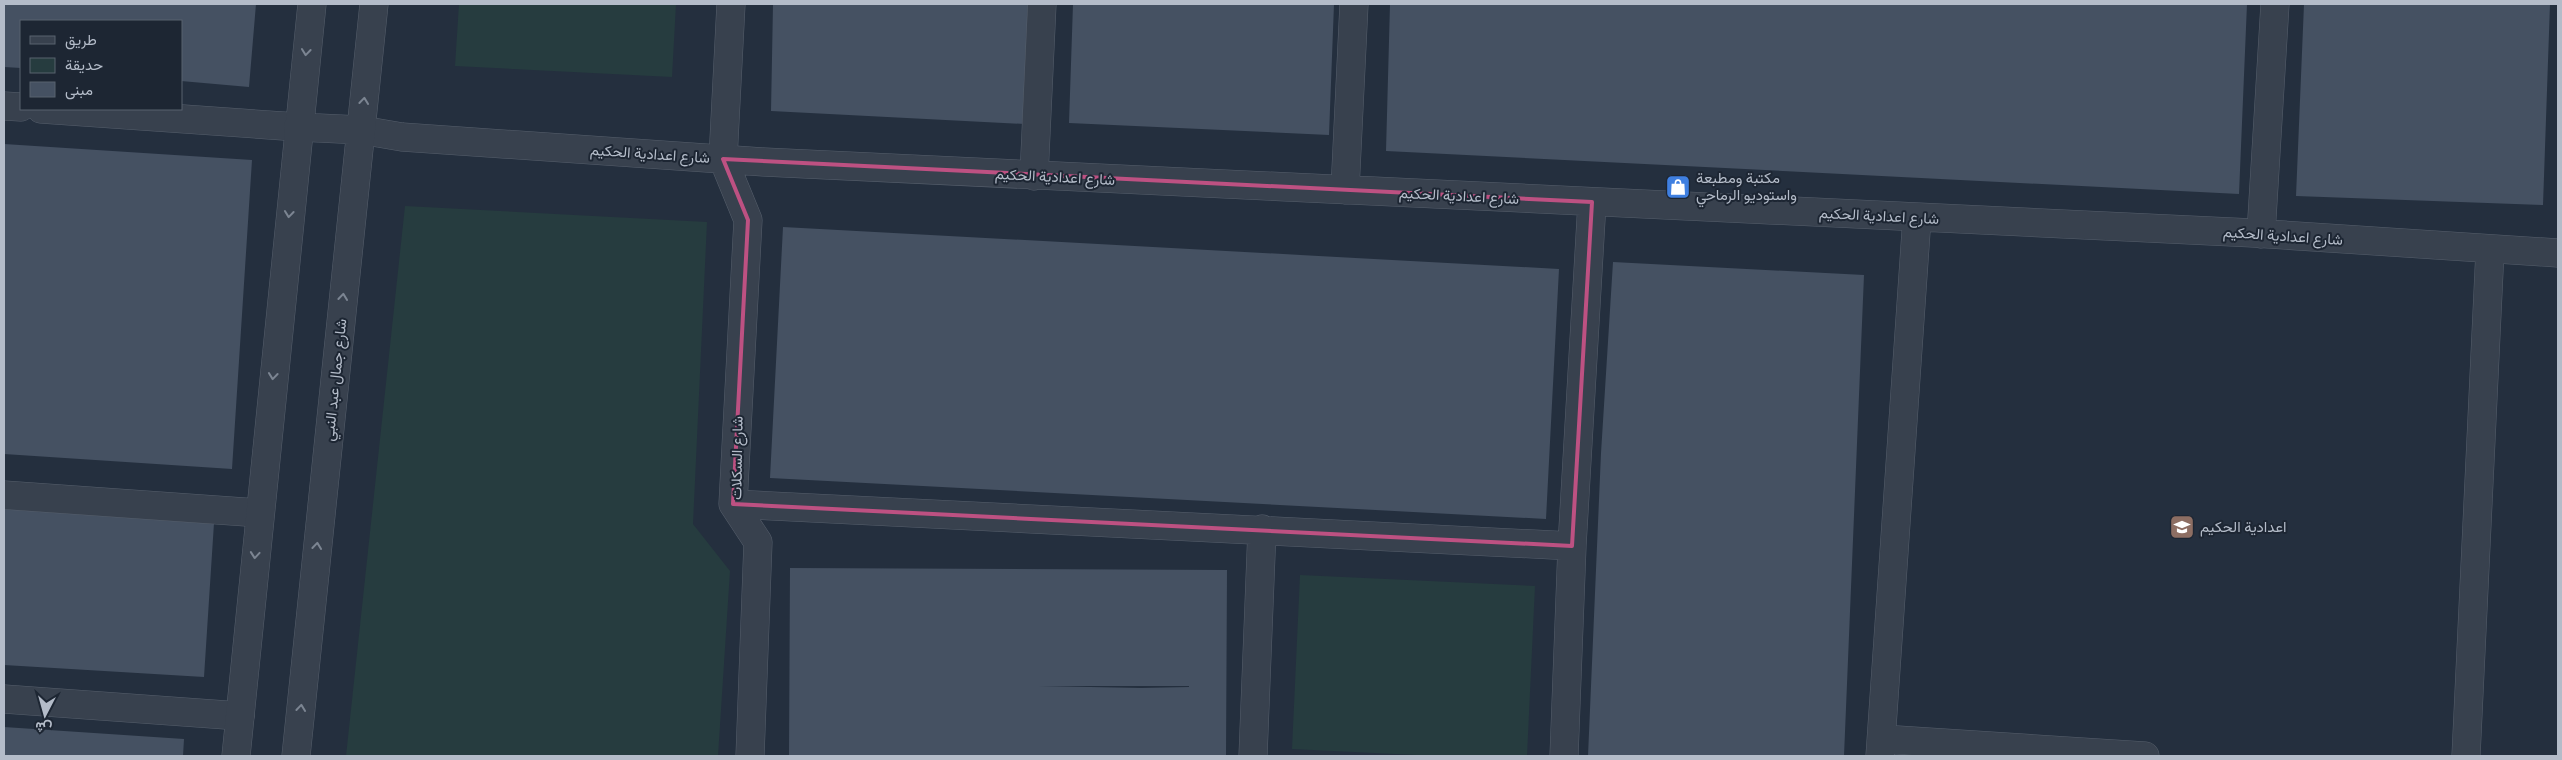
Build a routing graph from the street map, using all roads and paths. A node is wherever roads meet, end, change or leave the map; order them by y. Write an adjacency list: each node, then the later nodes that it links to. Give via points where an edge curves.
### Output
1 (312, 4): 10 (street, one-way to 10)
2 (374, 4): 11 (street, شارع جمال عبد النبي, one-way to 2)
3 (731, 4): 12 (street)
4 (1042, 4): 13 (street)
5 (1354, 4): 14 (street)
6 (2275, 4): 17 (street)
7 (4, 106): 8 (street)
8 (20, 107)
9 (55, 110): 10 (street, شارع اعدادية الحكيم)
10 (298, 127): 11 (street, شارع اعدادية الحكيم); 22 (street, one-way to 22)
11 (361, 130): 12 (street, شارع اعدادية الحكيم, via 402,137); 29 (street, شارع جمال عبد النبي, one-way to 11)
12 (723, 160): 13 (street, شارع اعدادية الحكيم); 21 (street, شارع السكلات, via 748,220)
13 (1034, 176): 14 (street, شارع اعدادية الحكيم)
14 (1344, 190): 15 (street, شارع اعدادية الحكيم)
15 (1592, 202): 16 (street, شارع اعدادية الحكيم); 24 (street)
16 (1916, 217): 17 (street, شارع اعدادية الحكيم); 27 (street)
17 (2261, 234): 18 (street, شارع اعدادية الحكيم)
18 (2490, 250): 19 (street, شارع اعدادية الحكيم); 34 (street)
19 (2558, 253)
20 (4, 495): 22 (street)
21 (733, 504): 23 (street); 30 (street, شارع السكلات, via 758,542)
22 (259, 513): 26 (street, one-way to 26)
23 (1262, 529): 24 (street); 31 (street)
24 (1572, 546): 32 (street)
25 (4, 699): 26 (street)
26 (240, 716): 28 (street)
27 (1881, 747): 33 (street)
28 (236, 756)
29 (296, 756)
30 (750, 756)
31 (1253, 756)
32 (1564, 756)
33 (2146, 756)
34 (2466, 756)

